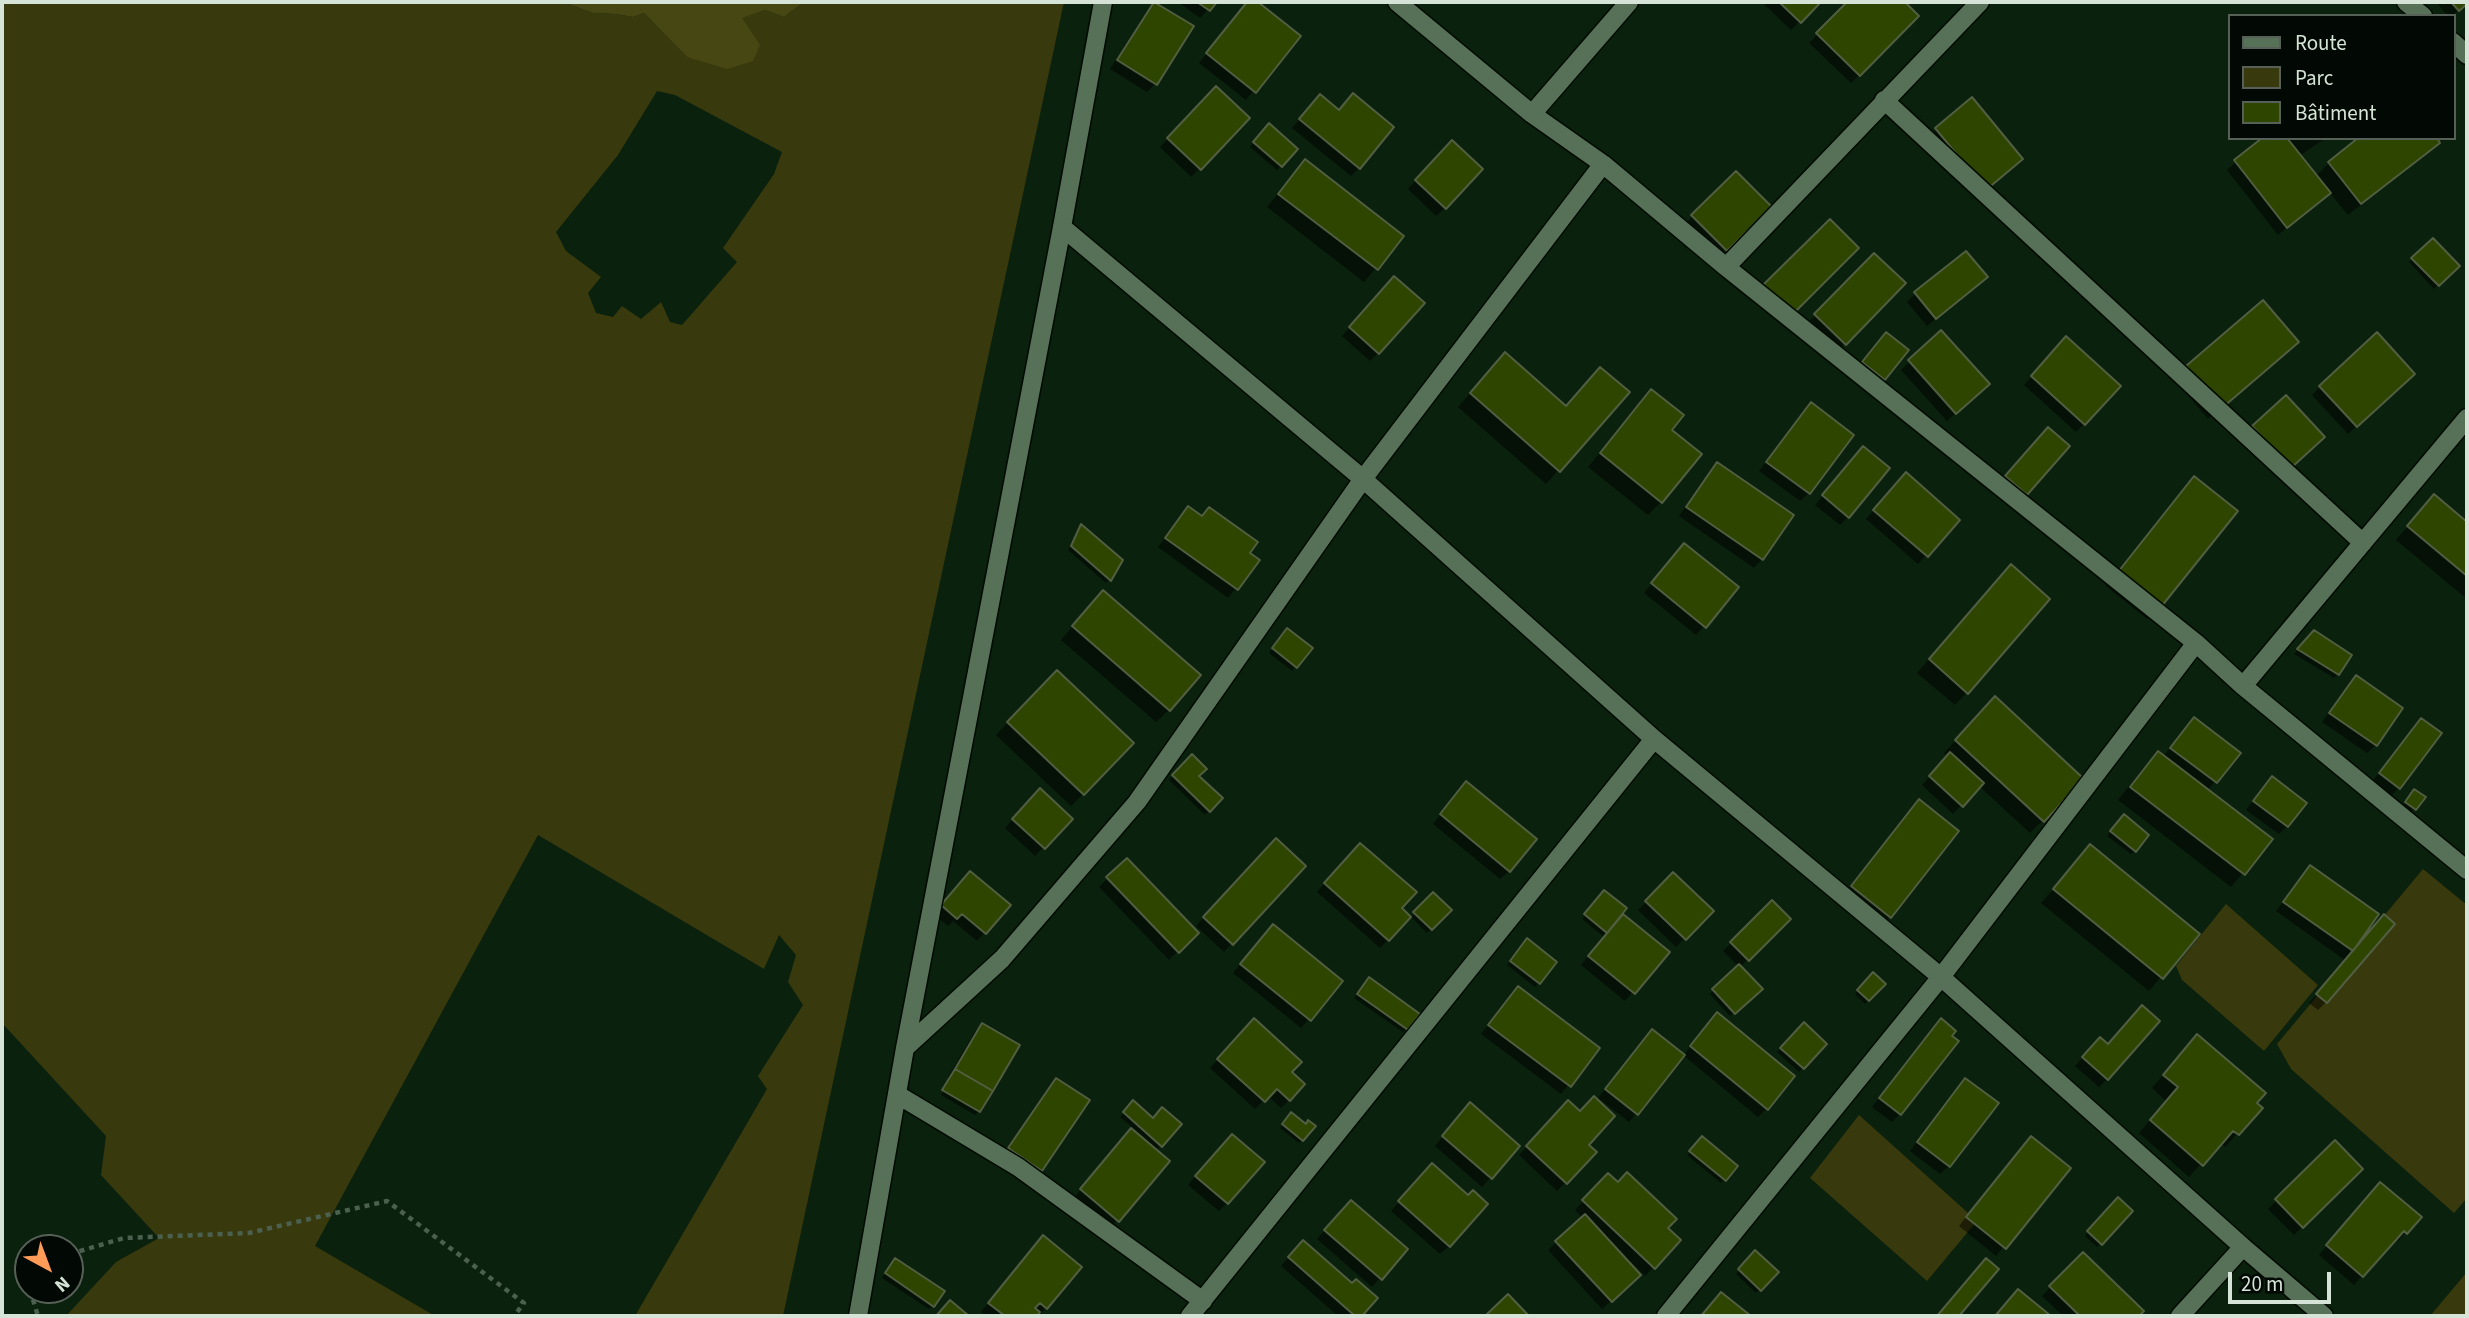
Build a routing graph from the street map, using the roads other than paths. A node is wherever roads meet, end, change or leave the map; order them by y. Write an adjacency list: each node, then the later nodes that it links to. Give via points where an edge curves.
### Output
1 (1103, 2): 10 (street)
2 (1397, 2): 8 (street)
3 (1629, 2): 8 (street)
4 (1980, 2): 7 (street)
5 (2406, 2): 6 (street)
6 (2421, 14)
7 (1884, 100): 11 (street); 14 (street)
8 (1531, 114): 9 (street)
9 (1603, 164): 11 (street); 13 (street)
10 (1062, 227): 13 (street); 20 (street)
11 (1726, 267): 15 (street)
12 (2467, 418): 14 (street)
13 (1363, 479): 17 (street); 20 (street, via 1137,802 1002,959)
14 (2363, 543): 16 (street)
15 (2196, 643): 16 (street); 19 (street)
16 (2243, 686): 18 (street)
17 (1654, 739): 19 (street); 23 (street)
18 (2467, 870)
19 (1941, 977): 22 (street); 26 (street)
20 (905, 1048): 21 (street)
21 (898, 1096): 23 (street, via 1018,1167); 24 (street)
22 (2243, 1247): 27 (street); 28 (street)
23 (1203, 1301): 25 (street)
24 (858, 1316)
25 (1190, 1316)
26 (1666, 1316)
27 (2180, 1316)
28 (2325, 1316)

